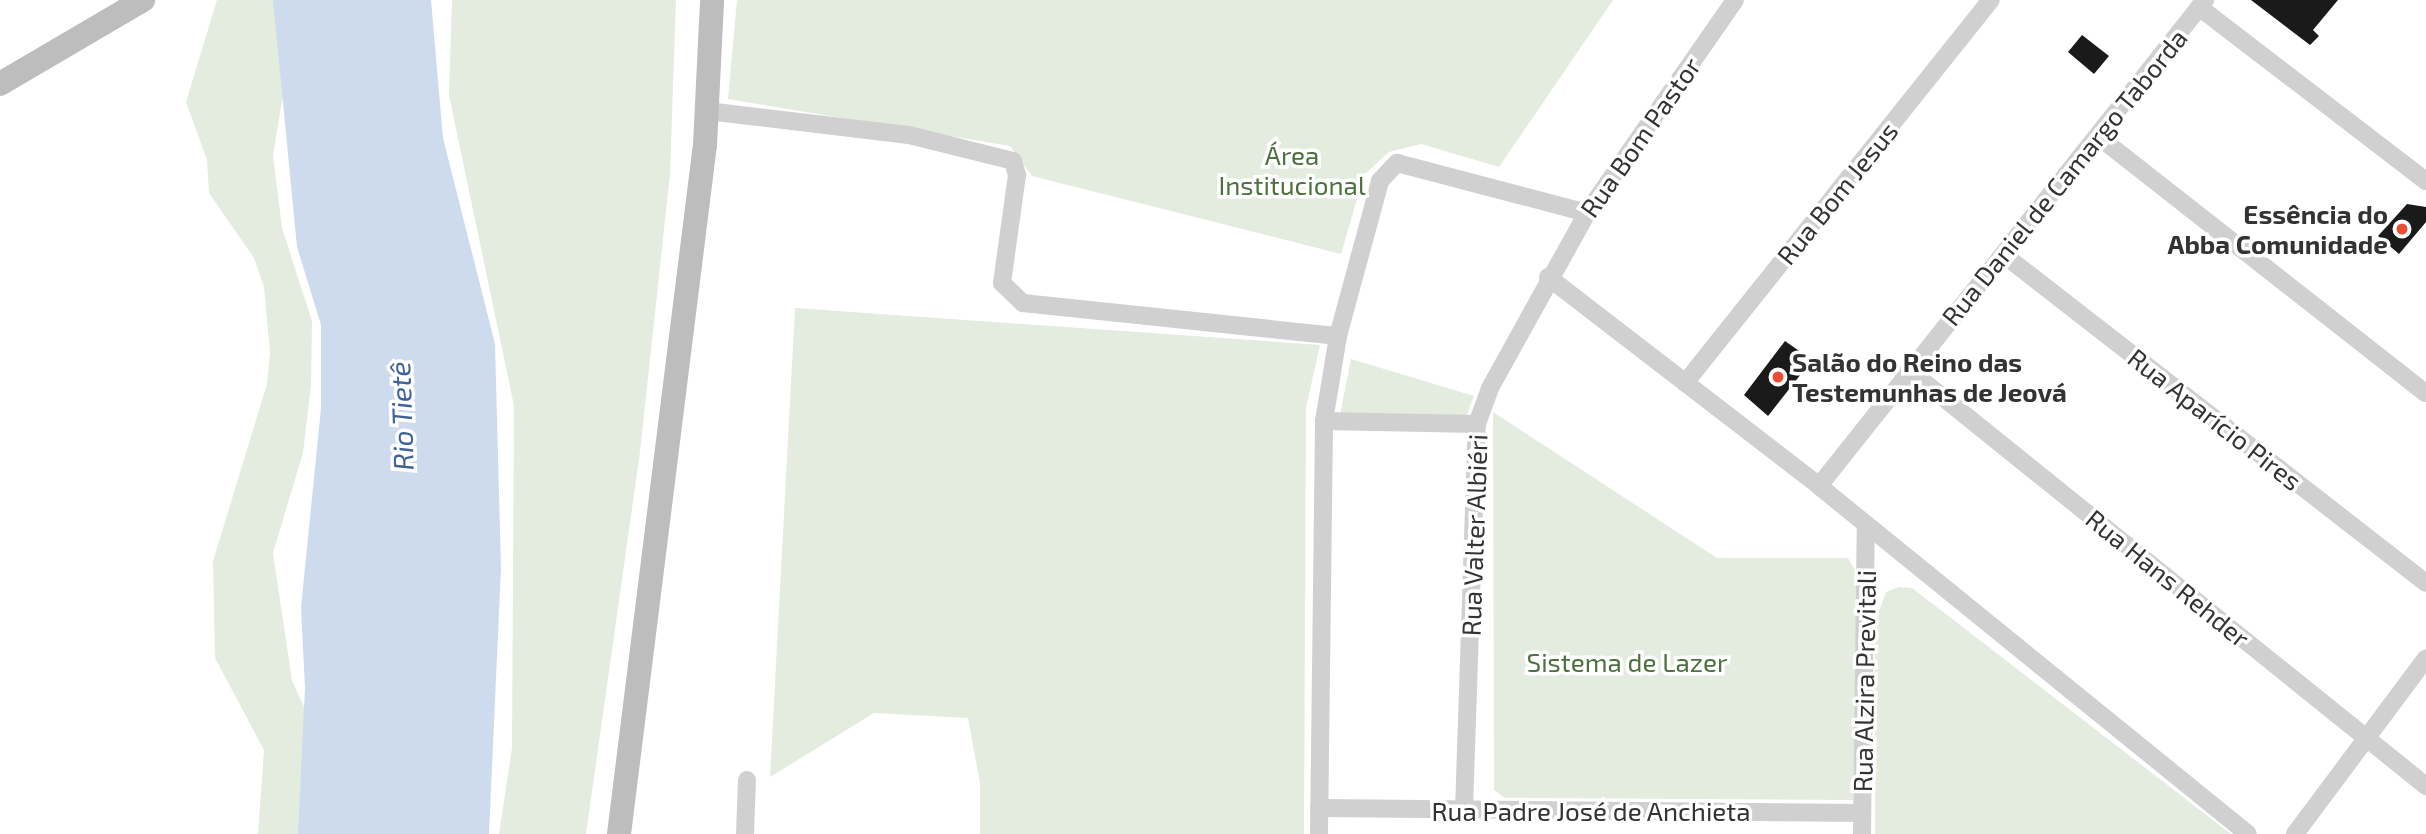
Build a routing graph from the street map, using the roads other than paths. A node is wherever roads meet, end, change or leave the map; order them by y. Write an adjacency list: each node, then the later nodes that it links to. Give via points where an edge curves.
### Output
1 (143, 0): 6 (street)
2 (712, 0): 7 (street)
3 (1735, 0): 10 (street, Rua Bom Pastor)
4 (1990, 1): 15 (street, Rua Bom Jesus)
5 (2202, 3): 8 (street, Rua Daniel de Camargo Taborda); 9 (street)
6 (0, 84)
7 (707, 111): 13 (street, via 909,135 1013,161 1017,175 1002,283 1023,303); 29 (street)
8 (2099, 137): 11 (street, Rua Daniel de Camargo Taborda); 16 (street)
9 (2426, 181)
10 (1587, 213): 12 (street, Rua Bom Pastor); 13 (street, via 1397,163 1380,181)
11 (2004, 255): 14 (street, Rua Daniel de Camargo Taborda); 21 (street, Rua Aparício Pires)
12 (1548, 277): 15 (street); 18 (street, Rua Valter Albiéri, via 1490,388)
13 (1338, 336): 17 (street)
14 (1909, 370): 19 (street, Rua Daniel de Camargo Taborda); 23 (street, Rua Hans Rehder)
15 (1685, 383): 19 (street)
16 (2426, 393)
17 (1325, 421): 18 (street); 26 (street)
18 (1477, 424): 27 (street, Rua Valter Albiéri)
19 (1819, 486): 20 (street)
20 (1866, 528): 28 (street, Rua Alzira Previtali); 33 (street)
21 (2426, 583)
22 (2423, 670): 23 (street)
23 (2366, 738): 25 (street, Rua Hans Rehder); 34 (street)
24 (747, 780): 30 (street)
25 (2426, 786)
26 (1319, 807): 27 (street, Rua Padre José de Anchieta); 31 (street)
27 (1464, 810): 28 (street, Rua Padre José de Anchieta)
28 (1862, 813): 32 (street, Rua Alzira Previtali)
29 (619, 834)
30 (745, 834)
31 (1318, 834)
32 (1862, 834)
33 (2248, 834)
34 (2295, 834)

